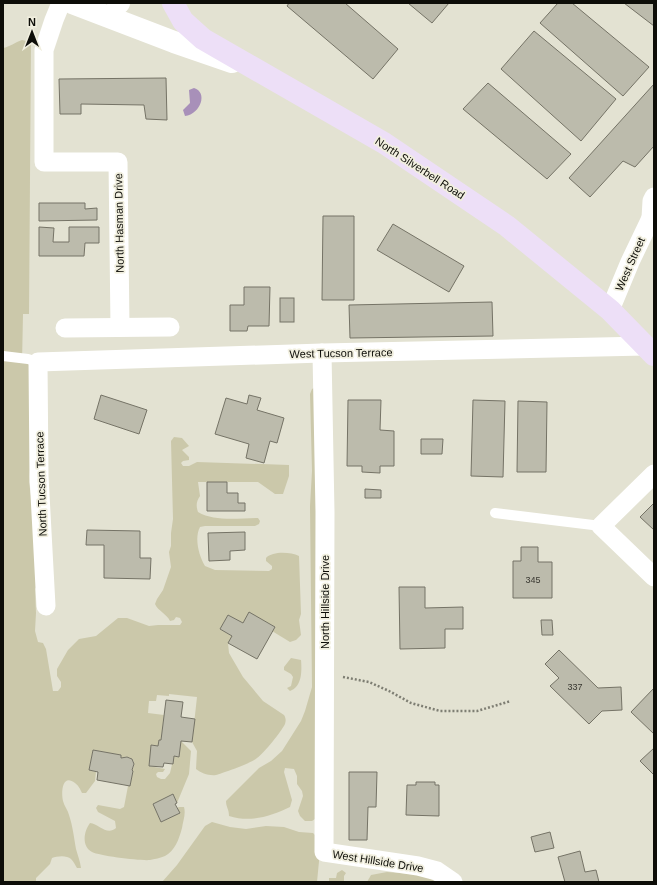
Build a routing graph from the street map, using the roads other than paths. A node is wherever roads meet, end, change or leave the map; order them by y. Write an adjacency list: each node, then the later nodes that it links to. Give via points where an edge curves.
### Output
1 (61, 3): 8 (street, North Hasman Drive, via 44,50 44,162 118,162)
2 (72, 3): 4 (street)
3 (173, 3): 4 (main road, North Silverbell Road, via 183,21 203,39)
4 (259, 71): 7 (main road, North Silverbell Road, via 384,143 501,222)
5 (654, 197): 6 (street, West Street)
6 (652, 216): 7 (street, West Street)
7 (610, 310): 11 (main road, North Silverbell Road)
8 (120, 327): 9 (street); 10 (street)
9 (65, 328)
10 (170, 328)
11 (650, 351): 12 (street, West Tucson Terrace)
12 (322, 353): 14 (street, West Tucson Terrace); 20 (street, North Hillside Drive, via 325,512)
13 (3, 356): 14 (lane)
14 (38, 362): 19 (street, North Tucson Terrace, via 39,476)
15 (654, 474): 17 (street)
16 (496, 513): 17 (lane)
17 (601, 526): 18 (street)
18 (654, 577)
19 (46, 606)
20 (324, 852): 21 (street, West Hillside Drive, via 418,866 437,871)
21 (453, 882)

